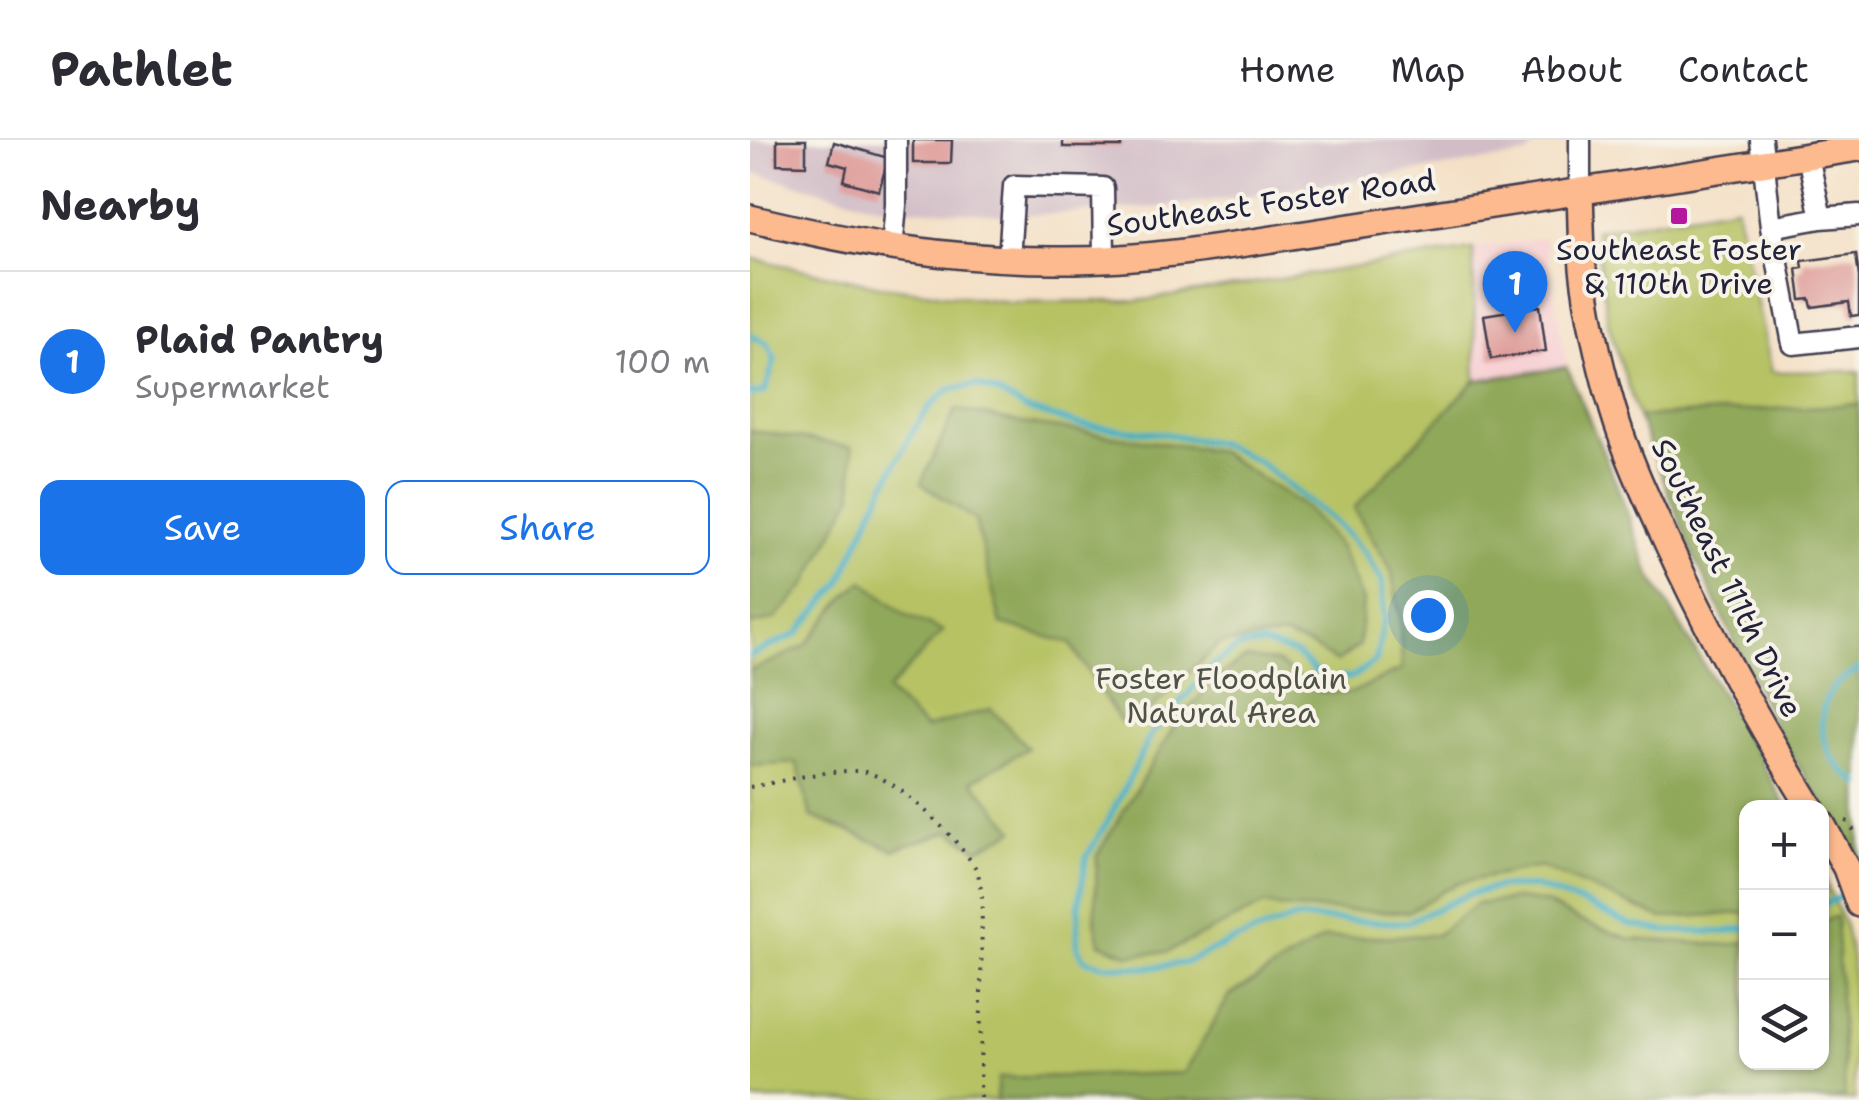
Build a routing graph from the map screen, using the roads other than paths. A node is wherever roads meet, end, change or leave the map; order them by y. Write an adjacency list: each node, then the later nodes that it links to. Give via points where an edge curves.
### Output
1 (896, 140): 11 (street)
2 (1580, 140): 6 (street)
3 (1859, 148): 5 (main road, Southeast Foster Road)
4 (1763, 151): 5 (main road, Southeast Foster Road); 6 (main road, Southeast Foster Road); 10 (street)
5 (1808, 156): 9 (street)
6 (1580, 191): 13 (main road, Southeast Foster Road); 15 (main road, Southeast 111th Drive, via 1591,320 1626,448 1722,654)
7 (1859, 215): 9 (street)
8 (750, 218): 11 (main road, Southeast Foster Road)
9 (1821, 218): 10 (street)
10 (1771, 226): 14 (street, via 1793,344)
11 (892, 249): 12 (main road, Southeast Foster Road)
12 (1010, 259): 13 (main road, Southeast Foster Road); 13 (street, via 1014,186 1103,188)
13 (1104, 260)
14 (1859, 337)
15 (1806, 800)
16 (1829, 837): 17 (main road)
17 (1859, 904)

